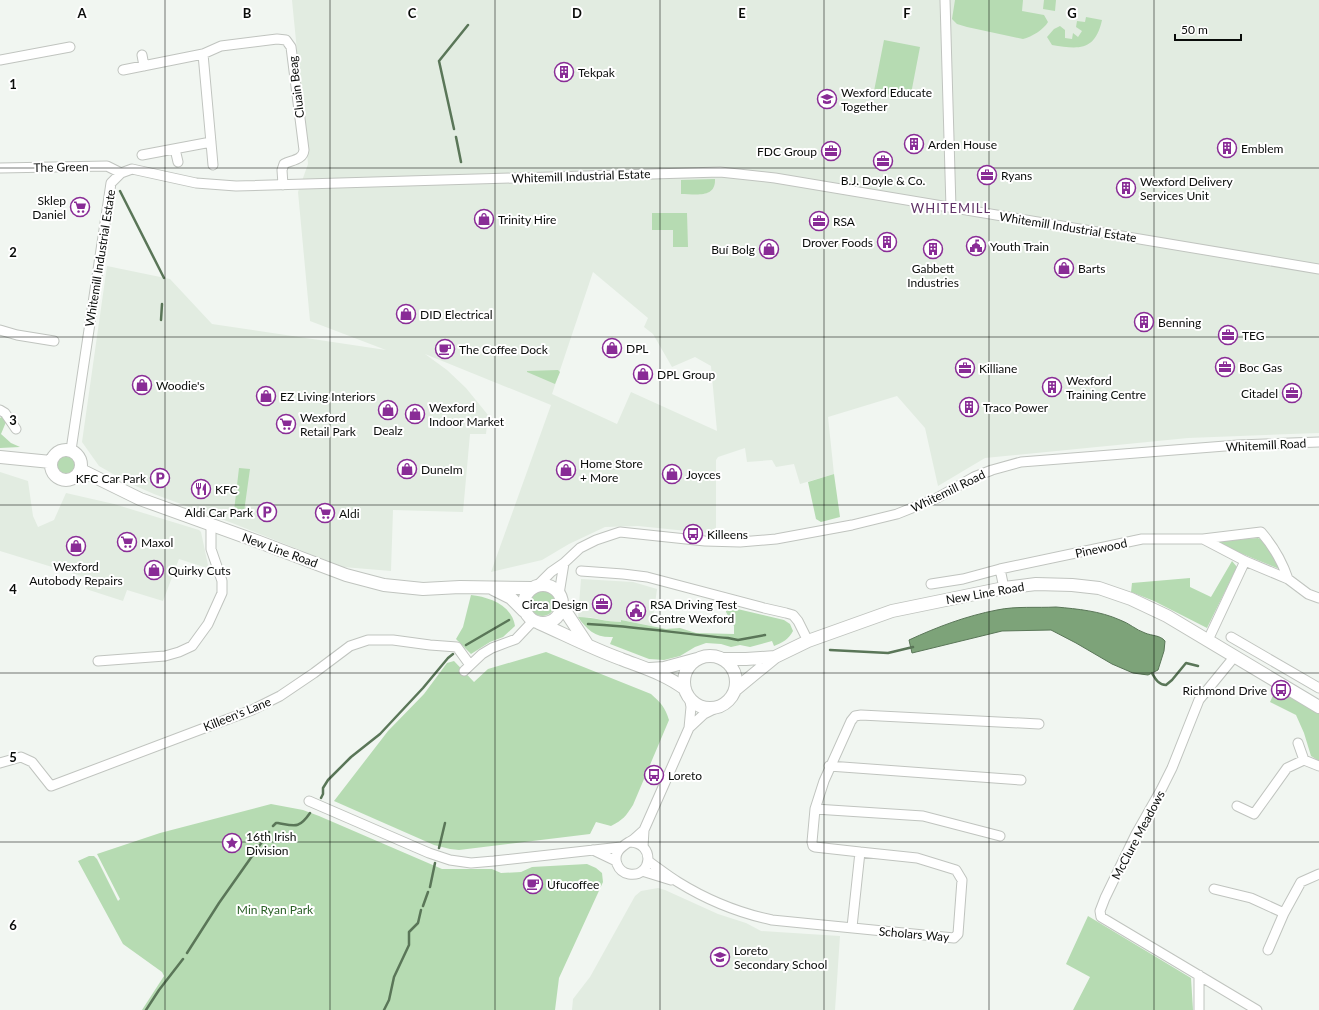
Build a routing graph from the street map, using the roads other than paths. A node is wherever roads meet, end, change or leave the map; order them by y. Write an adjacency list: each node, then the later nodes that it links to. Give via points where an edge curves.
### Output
1 (945, 0): 16 (street)
2 (70, 47): 5 (street)
3 (142, 54): 6 (street)
4 (203, 54): 6 (street, Cluain Beag); 8 (street); 15 (street, Cluain Beag, via 221,46 243,43 277,39 289,43 304,150 300,158 284,164)
5 (0, 60)
6 (144, 66): 7 (street, Cluain Beag)
7 (123, 70)
8 (211, 142): 9 (street); 12 (street)
9 (176, 149): 10 (street); 11 (street)
10 (142, 155)
11 (178, 162)
12 (213, 165)
13 (0, 168): 14 (street, The Green, via 107,166)
14 (121, 173): 15 (street, Whitemill Industrial Estate, via 132,169 196,183 236,186); 23 (street, Whitemill Industrial Estate, via 111,183)
15 (282, 185): 16 (street, Whitemill Industrial Estate, via 720,172 775,178)
16 (951, 208): 17 (street, Whitemill Industrial Estate)
17 (1319, 269)
18 (0, 330): 19 (street)
19 (54, 341)
20 (0, 410): 21 (street)
21 (16, 428)
22 (1319, 442): 30 (street, Whitemill Road, via 1020,462 974,477 937,498 897,514 852,525 776,539 740,542 620,532 580,548)
23 (71, 450): 25 (main road, via 60,450); 26 (main road, via 79,455)
24 (0, 458): 25 (main road)
25 (51, 462): 26 (main road, via 52,472 62,479 75,478)
26 (81, 470): 27 (main road, New Line Road, via 140,499)
27 (212, 525): 36 (main road, New Line Road, via 346,574 384,585 423,589); 50 (street, via 211,549 222,581 222,593 208,624 192,646 165,656)
28 (1203, 539): 29 (street, Pinewood); 31 (street, Pinewood, via 1142,540); 33 (street, Pinewood, via 1261,532 1272,545)
29 (1245, 561): 33 (street, Pinewood); 43 (street)
30 (564, 563): 35 (street, Whitemill Road); 39 (street)
31 (1000, 569): 34 (street, Pinewood); 37 (street)
32 (581, 571): 44 (street, via 647,577 793,615)
33 (1288, 579): 38 (street, Pinewood, via 1308,594)
34 (931, 584)
35 (535, 586): 36 (main road, New Line Road); 39 (main road, via 550,586 556,590); 40 (main road, via 524,598)
36 (488, 587): 40 (main road, New Line Road, via 511,598)
37 (1004, 588): 43 (main road, New Line Road, via 1036,584 1099,588 1167,616); 44 (main road, New Line Road, via 892,611)
38 (1319, 598)
39 (561, 600): 41 (main road, via 557,617 545,623); 45 (main road)
40 (524, 611): 41 (main road)
41 (536, 622): 45 (main road); 61 (street, Killeen's Lane, via 516,639 492,648 467,668 457,647 393,640 368,640 350,646 280,696 252,710 51,786 32,762 21,757)
42 (1231, 637): 52 (street)
43 (1208, 640): 47 (main road, New Line Road)
44 (808, 641): 46 (main road, New Line Road)
45 (587, 644): 51 (main road)
46 (775, 656): 49 (main road, New Line Road); 53 (main road, New Line Road)
47 (1235, 656): 55 (main road, New Line Road); 84 (street, McClure Meadows, via 1199,700 1172,768 1136,834 1100,911 1101,917)
48 (697, 659): 49 (main road, via 706,656); 51 (main road, via 664,668); 54 (main road, via 686,673 684,682)
49 (723, 659): 53 (main road, via 735,672)
50 (98, 661)
51 (648, 669): 54 (main road, via 672,680)
52 (1319, 688)
53 (736, 689): 56 (main road, via 732,697)
54 (687, 693): 56 (main road, via 701,706); 58 (street, via 691,707)
55 (1318, 705)
56 (718, 707): 58 (street, via 704,714)
57 (1039, 724): 62 (street, Scholars Way, via 855,716)
58 (688, 728): 68 (street)
59 (1298, 743): 60 (street)
60 (1304, 760): 63 (street); 66 (street, via 1287,768 1254,814)
61 (0, 764)
62 (830, 766): 64 (street); 67 (street, Scholars Way)
63 (1319, 766)
64 (1021, 780)
65 (309, 801): 73 (street, via 450,860 471,863)
66 (1237, 806)
67 (815, 809): 69 (street, via 922,816); 74 (street, Scholars Way, via 813,846)
68 (644, 830): 70 (street); 72 (street)
69 (1000, 836)
70 (630, 842): 71 (street); 72 (street)
71 (621, 847): 73 (street); 75 (street)
72 (644, 847): 76 (street)
73 (593, 850): 75 (street)
74 (860, 852): 82 (street); 82 (street, Scholars Way, via 917,858 956,870 962,880 958,934 954,938)
75 (616, 861): 77 (street, via 626,873)
76 (648, 861): 77 (street); 79 (street)
77 (642, 871): 79 (street)
78 (1319, 874): 81 (street, via 1301,882)
79 (679, 882): 82 (street, via 734,909 758,917)
80 (1214, 889): 81 (street, via 1251,898)
81 (1284, 914): 83 (street)
82 (852, 927)
83 (1268, 950)
84 (1198, 975): 85 (street); 86 (street, McClure Meadows)
85 (1199, 1010)
86 (1257, 1010)

